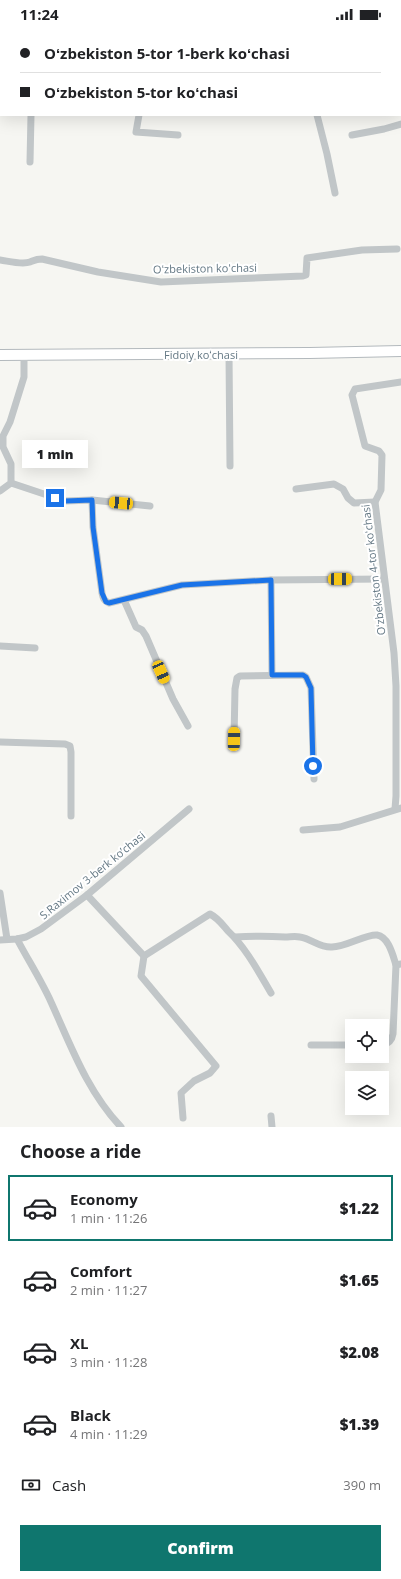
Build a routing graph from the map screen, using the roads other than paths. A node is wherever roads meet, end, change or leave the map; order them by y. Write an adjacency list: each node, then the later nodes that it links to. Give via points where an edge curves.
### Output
1 (31, 116): 7 (street)
2 (140, 116): 5 (street, via 136,132)
3 (317, 116): 8 (street)
4 (401, 124): 6 (street)
5 (178, 135)
6 (352, 135)
7 (30, 162)
8 (335, 193)
9 (397, 249): 10 (street, Oʻzbekiston koʻchasi, via 362,250 307,258 307,272 303,276 161,282 98,272 42,259 30,262)
10 (0, 260)
11 (401, 351): 12 (street, Fidoiy koʻchasi)
12 (230, 354): 14 (street, Fidoiy koʻchasi); 16 (street)
13 (0, 355): 14 (street, Fidoiy koʻchasi)
14 (24, 356): 17 (street, via 24,377 3,436 4,447 11,464)
15 (401, 382): 21 (street, Oʻzbekiston 4-tor koʻchasi, via 355,389 352,395 365,446 379,451 382,455 381,490)
16 (230, 466)
17 (11, 483): 19 (street); 20 (street, via 65,501)
18 (296, 489): 21 (street, via 334,484 343,489 354,502)
19 (0, 490)
20 (92, 500): 22 (street); 25 (street, via 93,527 103,598 109,603)
21 (375, 502): 23 (street, Oʻzbekiston 4-tor koʻchasi)
22 (150, 506)
23 (384, 579): 24 (street); 34 (street, Oʻzbekiston 4-tor koʻchasi, via 394,653)
24 (271, 580): 25 (street, via 182,585); 28 (street)
25 (124, 600): 29 (street, via 136,627 146,636 173,699)
26 (0, 646): 27 (street)
27 (35, 648)
28 (272, 675): 30 (street, via 237,678); 32 (street, via 303,675 311,688)
29 (188, 726)
30 (234, 739)
31 (0, 742): 35 (street, via 70,746)
32 (314, 779)
33 (189, 809): 38 (street, S.Raximov 3-berk koʼchasi)
34 (398, 809): 36 (street, via 340,826)
35 (71, 816)
36 (303, 830)
37 (0, 893): 40 (street)
38 (87, 895): 41 (street, S.Raximov 3-berk koʼchasi, via 41,929); 42 (street)
39 (235, 937): 42 (street, via 218,918 210,914); 43 (street, via 299,937 330,947 342,946 376,935 384,939); 44 (street)
40 (4, 939): 41 (street, S.Raximov 3-berk koʼchasi)
41 (17, 939): 50 (street, via 51,1002 87,1082)
42 (144, 956): 49 (street, via 141,971 145,982 216,1066 210,1074 194,1082 181,1093)
43 (398, 964): 45 (street, via 393,1034)
44 (271, 993)
45 (389, 1042)
46 (311, 1045): 47 (street)
47 (345, 1045)
48 (271, 1116): 51 (street)
49 (183, 1118)
50 (121, 1127)
51 (272, 1127)

